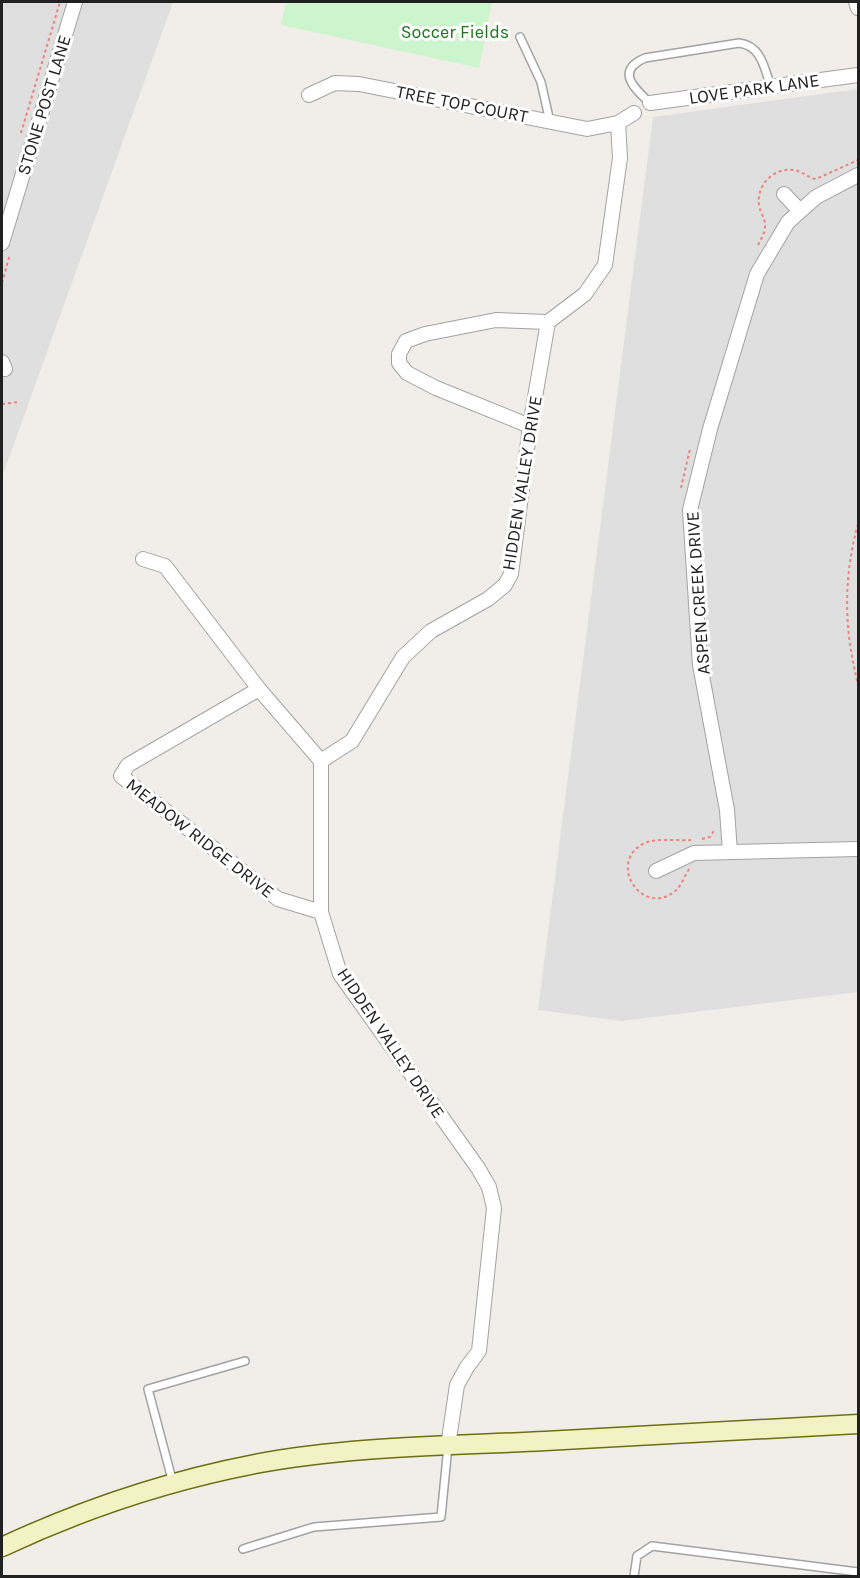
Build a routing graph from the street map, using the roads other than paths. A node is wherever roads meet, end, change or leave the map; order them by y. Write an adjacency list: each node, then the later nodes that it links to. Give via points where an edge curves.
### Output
1 (75, 2): 15 (street, STONE POST LANE)
2 (856, 2): 3 (street)
3 (858, 8)
4 (520, 37): 10 (lane, via 541,82)
5 (858, 75): 6 (street, LOVE PARK LANE)
6 (771, 87): 8 (street, LOVE PARK LANE); 8 (lane, via 757,50 739,43 634,63 629,80)
7 (309, 94): 10 (street, TREE TOP COURT, via 334,83 359,84)
8 (650, 103)
9 (634, 113): 11 (street)
10 (550, 122): 11 (street, TREE TOP COURT, via 587,129)
11 (618, 123): 16 (street, via 620,158 605,265 585,294)
12 (858, 175): 14 (street, ASPEN CREEK DRIVE, via 816,197)
13 (784, 194): 14 (street)
14 (800, 211): 22 (street, ASPEN CREEK DRIVE, via 788,222 757,274 690,510 700,665 727,810)
15 (2, 243)
16 (548, 322): 17 (street, HIDDEN VALLEY DRIVE); 17 (street, via 496,320 425,334 406,341 399,354 399,363 407,373)
17 (530, 426): 20 (street, HIDDEN VALLEY DRIVE, via 511,574 505,585 431,631 403,657 352,741)
18 (143, 559): 19 (street, via 165,566)
19 (259, 689): 20 (street); 24 (street, MEADOW RIDGE DRIVE, via 128,765 121,776 278,899)
20 (321, 762): 24 (street, HIDDEN VALLEY DRIVE)
21 (858, 849): 22 (street)
22 (730, 852): 23 (street, via 694,853)
23 (656, 871)
24 (321, 912): 27 (street, HIDDEN VALLEY DRIVE, via 340,974 478,1168 489,1187 494,1208 479,1352 457,1385)
25 (245, 1361): 28 (lane, via 148,1389)
26 (858, 1424): 27 (main road)
27 (448, 1446): 28 (main road, via 292,1459); 30 (lane, via 441,1516 314,1527)
28 (173, 1483): 29 (main road, via 74,1515)
29 (2, 1547)
30 (243, 1549)
31 (858, 1572): 32 (lane, via 652,1546 637,1556)
32 (634, 1576)

